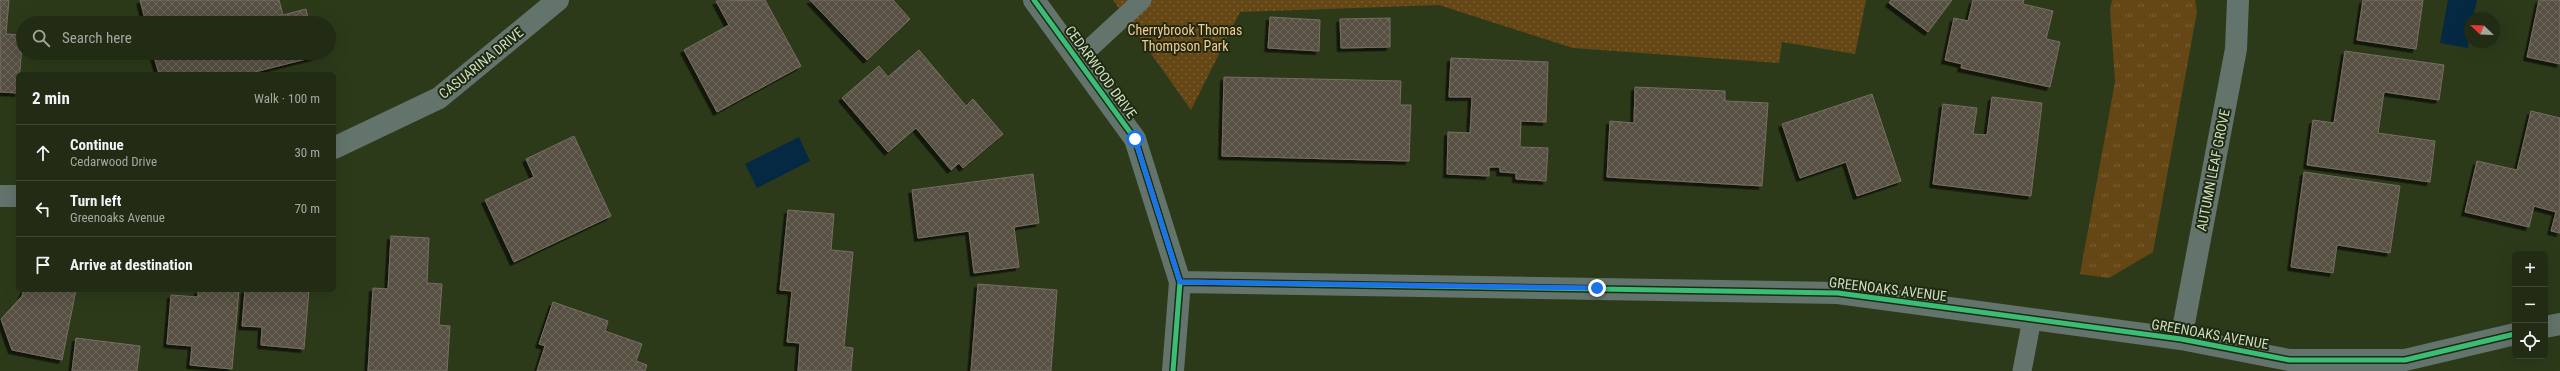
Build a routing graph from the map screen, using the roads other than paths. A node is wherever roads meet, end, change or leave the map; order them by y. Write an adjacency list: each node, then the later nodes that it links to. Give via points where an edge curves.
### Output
1 (558, 0): 6 (street, CASUARINA DRIVE, via 439,98)
2 (1034, 0): 5 (street, CEDARWOOD DRIVE)
3 (1142, 0): 5 (lane)
4 (2238, 0): 14 (street, AUTUMN LEAF GROVE, via 2236,49)
5 (1077, 60): 9 (street, CEDARWOOD DRIVE, via 1135,139)
6 (336, 147)
7 (0, 196): 8 (street)
8 (16, 196)
9 (1180, 282): 10 (street, GREENOAKS AVENUE, via 1838,293); 15 (street, CEDARWOOD DRIVE)
10 (2032, 320): 14 (street, GREENOAKS AVENUE); 16 (lane)
11 (2560, 324): 12 (street)
12 (2548, 326)
13 (2512, 335): 14 (street, GREENOAKS AVENUE, via 2405,360 2289,360)
14 (2181, 340)
15 (1173, 371)
16 (2022, 371)

